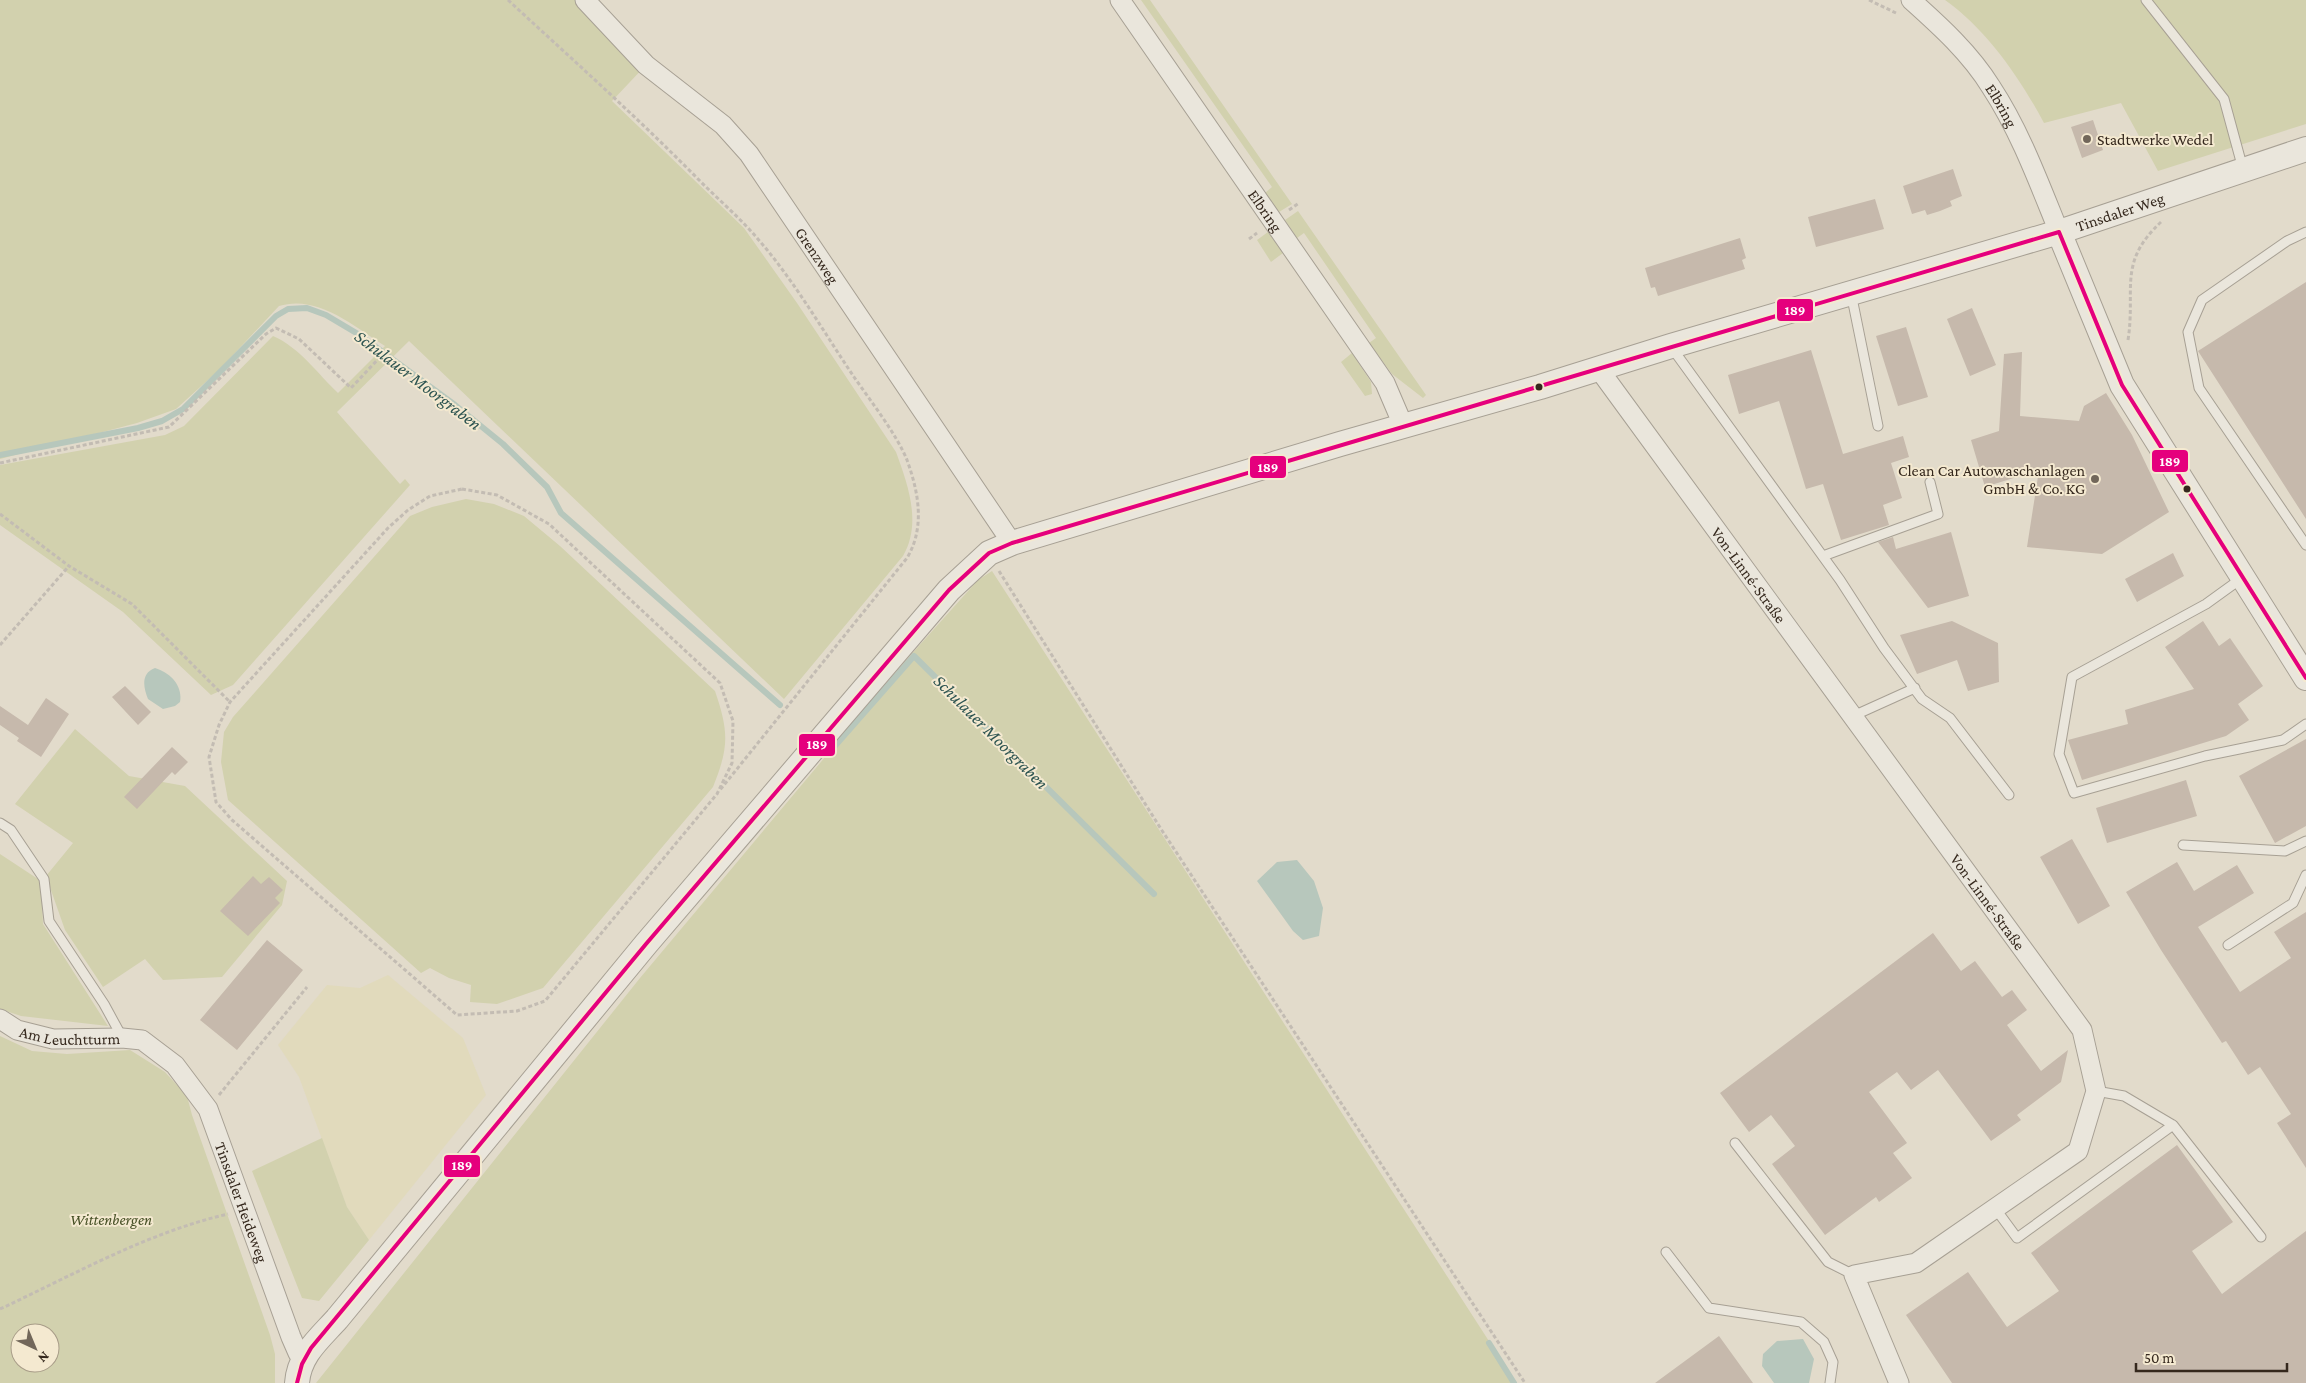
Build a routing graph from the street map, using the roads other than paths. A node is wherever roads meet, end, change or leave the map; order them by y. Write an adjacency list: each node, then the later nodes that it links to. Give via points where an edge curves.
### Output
1 (585, 0): 15 (street, Grenzweg, via 646,65 723,126 749,154)
2 (1120, 0): 12 (street, Elbring, via 1385,383)
3 (1910, 0): 7 (street, Elbring, via 1939,25 1992,87 2024,148)
4 (2146, 0): 6 (lane, via 2224,99)
5 (2306, 149): 6 (street, Tinsdaler Weg)
6 (2244, 169): 7 (street, Tinsdaler Weg)
7 (2059, 232): 9 (street, Tinsdaler Weg); 18 (street, via 2122,385)
8 (2306, 232): 16 (lane, via 2287,241 2202,300 2188,332 2198,388)
9 (1851, 293): 10 (street, Tinsdaler Weg); 13 (lane)
10 (1670, 346): 11 (street, Tinsdaler Weg); 17 (lane)
11 (1598, 368): 12 (street, Tinsdaler Weg); 21 (street, Von-Linné-Straße)
12 (1403, 425): 15 (street, Tinsdaler Weg)
13 (1878, 426)
14 (1930, 482): 17 (lane, via 1938,514)
15 (1012, 542): 39 (street, Tinsdaler Weg, via 989,553 949,590 678,906)
16 (2306, 545)
17 (1823, 556): 20 (lane)
18 (2242, 578): 19 (street); 22 (lane, via 2206,604 2072,677 2059,754 2074,793 2205,756 2284,740)
19 (2306, 678)
20 (1915, 688): 21 (lane); 23 (lane, via 1922,699 1950,718)
21 (1853, 716): 32 (street, Von-Linné-Straße, via 2082,1030)
22 (2306, 724)
23 (2009, 795)
24 (0, 823): 30 (lane, via 11,830 44,879 49,921 104,1004)
25 (2306, 840): 26 (lane, via 2285,851)
26 (2183, 845)
27 (2306, 875): 28 (lane, via 2293,903)
28 (2228, 945)
29 (0, 1019): 30 (street, Am Leuchtturm, via 17,1030 53,1039)
30 (122, 1038): 31 (street, Am Leuchtturm)
31 (142, 1040): 39 (street, Tinsdaler Heideweg, via 175,1066 208,1109 290,1336)
32 (2096, 1091): 33 (lane, via 2124,1096); 35 (street, Von-Linné-Straße, via 2078,1151)
33 (2173, 1125): 35 (lane, via 2017,1238); 36 (lane)
34 (1735, 1143): 38 (lane, via 1828,1262)
35 (1995, 1208): 38 (street, Von-Linné-Straße, via 1916,1263)
36 (2261, 1237)
37 (1666, 1252): 41 (lane, via 1710,1308 1801,1322 1824,1342 1833,1362)
38 (1854, 1275): 42 (street)
39 (304, 1358): 40 (street, via 298,1368)
40 (296, 1383)
41 (1830, 1383)
42 (1899, 1383)

